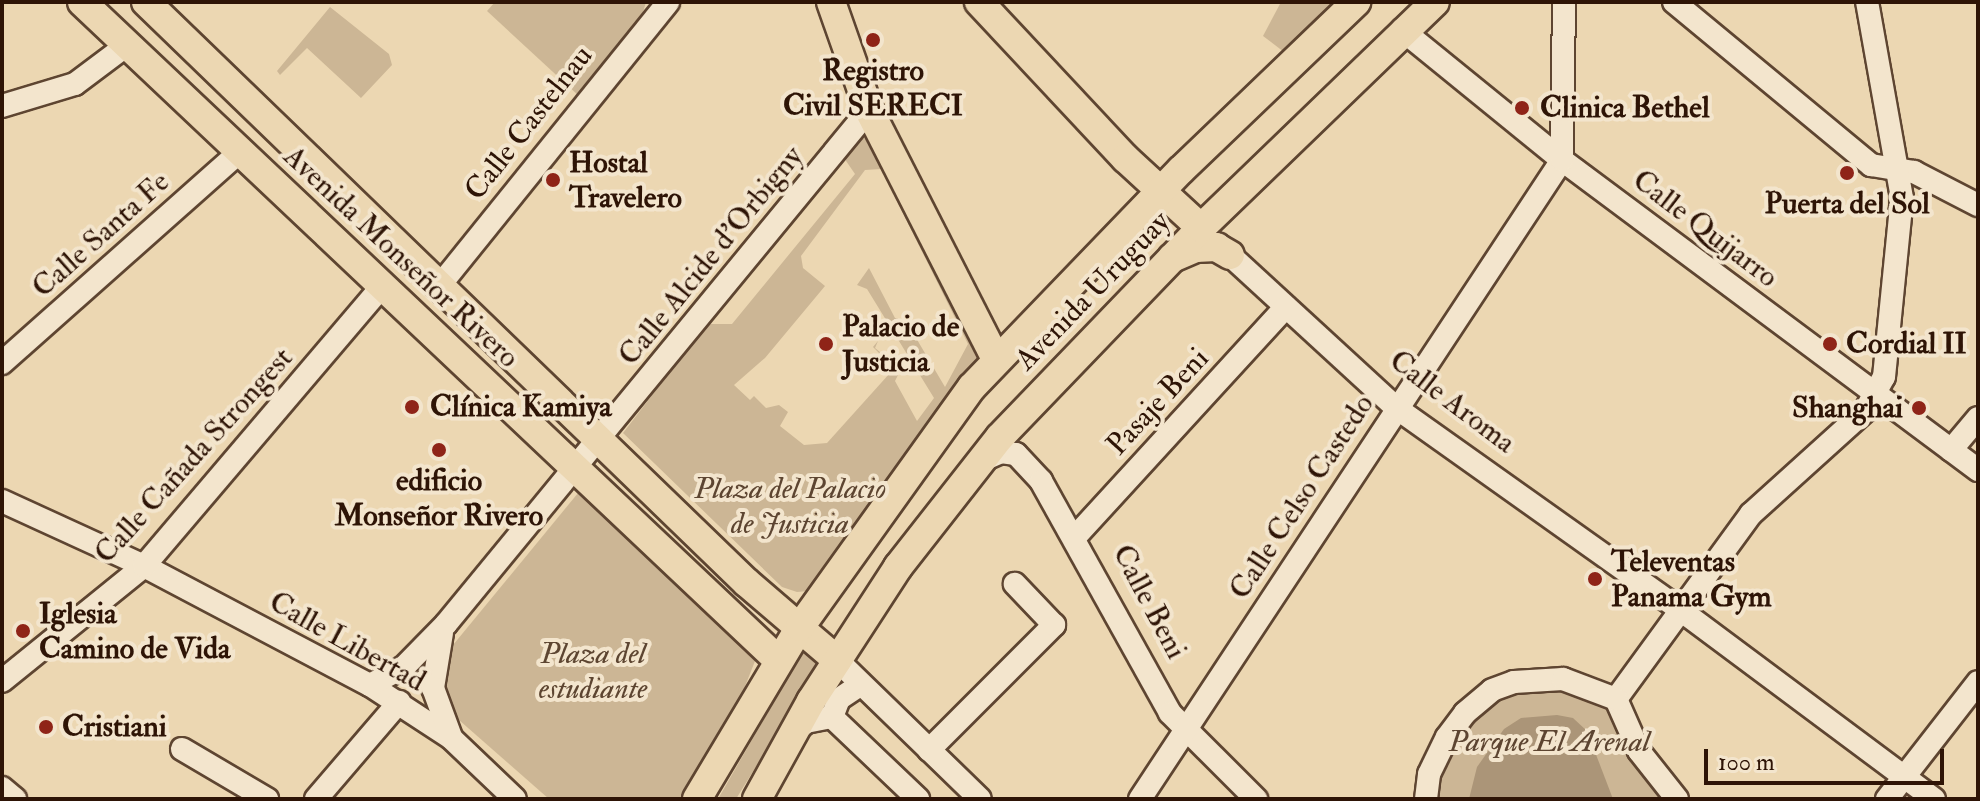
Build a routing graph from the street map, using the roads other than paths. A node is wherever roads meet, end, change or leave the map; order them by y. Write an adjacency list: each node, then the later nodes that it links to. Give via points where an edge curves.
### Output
1 (82, 2): 12 (main road, Avenida Monseñor Rivero)
2 (831, 2): 16 (main road)
3 (979, 2): 18 (main road, Calle Aroma)
4 (1356, 2): 21 (main road, Avenida Uruguay)
5 (1435, 2): 11 (main road, Avenida Uruguay)
6 (1564, 2): 19 (street)
7 (1674, 2): 20 (street, via 1871,165)
8 (1867, 2): 20 (street)
9 (662, 3): 27 (street, Calle Castelnau)
10 (157, 6): 13 (main road, Avenida Monseñor Rivero)
11 (1402, 30): 19 (street, Calle Quijarro); 24 (main road, Avenida Uruguay)
12 (127, 45): 14 (main road, Avenida Monseñor Rivero); 15 (street, via 75,84)
13 (200, 54): 14 (main road, via 166,55 161,64); 27 (main road, Avenida Monseñor Rivero)
14 (165, 81): 17 (main road, Avenida Monseñor Rivero)
15 (2, 106)
16 (869, 110): 30 (main road); 37 (street, Calle Alcide d'Orbigny)
17 (240, 152): 28 (main road, Avenida Monseñor Rivero); 31 (street, Calle Santa Fe)
18 (1125, 158): 21 (main road, Calle Aroma); 23 (main road, via 1132,193)
19 (1562, 160): 32 (street, Calle Quijarro); 33 (street, Calle Celso Castedo)
20 (1900, 170): 22 (street, via 1927,177); 32 (street, via 1902,198 1886,362)
21 (1160, 191): 23 (main road, Avenida Uruguay); 24 (main road, Calle Aroma)
22 (1978, 205)
23 (1126, 227): 30 (main road, Avenida Uruguay)
24 (1201, 228): 25 (street, Calle Aroma); 26 (main road, Avenida Uruguay)
25 (1230, 255): 26 (main road, via 1216,247 1196,248); 29 (street, Calle Aroma)
26 (1172, 258): 39 (main road, Avenida Uruguay)
27 (440, 285): 34 (main road, Avenida Monseñor Rivero)
28 (381, 288): 36 (main road, Avenida Monseñor Rivero); 44 (street, Calle Cañada Strongest)
29 (1286, 307): 33 (street, Calle Aroma); 43 (street, Pasaje Beni)
30 (996, 359): 48 (main road, Avenida Uruguay, via 955,408)
31 (2, 363)
32 (1876, 395): 38 (street, Calle Quijarro); 46 (street, via 1751,514)
33 (1395, 407): 46 (street, Calle Aroma); 59 (street, Calle Celso Castedo)
34 (569, 412): 36 (main road, via 563,434); 37 (main road, Avenida Monseñor Rivero)
35 (1978, 418): 38 (street)
36 (545, 438): 40 (main road, Avenida Monseñor Rivero)
37 (599, 439): 40 (street, Calle Alcide d'Orbigny); 48 (main road, Avenida Monseñor Rivero)
38 (1951, 450): 41 (street, Calle Quijarro)
39 (983, 460): 43 (street, Calle Beni, via 1001,452 1021,457); 49 (main road, Avenida Uruguay, via 898,567)
40 (576, 466): 47 (street, Calle Alcide d'Orbigny); 50 (main road, Avenida Monseñor Rivero)
41 (1978, 470)
42 (2, 501): 44 (street, Calle Libertad)
43 (1075, 537): 59 (street, Calle Beni)
44 (144, 566): 51 (street, Calle Cañada Strongest); 53 (street, Calle Libertad)
45 (1015, 584): 62 (street, via 1054,625)
46 (1679, 609): 55 (street); 63 (street, Calle Aroma)
47 (446, 624): 53 (street, Calle Alcide d'Orbigny, via 404,667); 60 (street, via 435,656 433,688)
48 (800, 627): 49 (main road, Avenida Monseñor Rivero); 50 (main road, Avenida Uruguay)
49 (837, 660): 54 (street); 58 (main road, Avenida Uruguay)
50 (779, 661): 69 (main road, Avenida Uruguay)
51 (2, 681)
52 (1978, 682): 63 (street)
53 (370, 685): 56 (street, Calle Libertad)
54 (860, 685): 57 (street, via 839,699); 62 (street)
55 (1616, 699): 75 (street, via 1563,679 1514,682 1492,690 1447,737 1429,774); 76 (street, via 1639,751)
56 (399, 702): 60 (street, Calle Libertad); 67 (street)
57 (832, 717): 58 (street, via 806,722); 71 (street)
58 (793, 732): 70 (main road, Avenida Uruguay)
59 (1186, 733): 73 (street, Calle Celso Castedo); 74 (street, Calle Beni)
60 (451, 738): 68 (street, Calle Libertad)
61 (182, 749): 66 (street)
62 (929, 750): 72 (street)
63 (1903, 779): 77 (street); 78 (street, Calle Aroma)
64 (2, 788): 65 (street)
65 (15, 799)
66 (267, 799)
67 (316, 799)
68 (515, 799)
69 (697, 799)
70 (757, 799)
71 (918, 799)
72 (980, 799)
73 (1140, 799)
74 (1256, 799)
75 (1426, 799)
76 (1677, 799)
77 (1887, 799)
78 (1934, 799)

